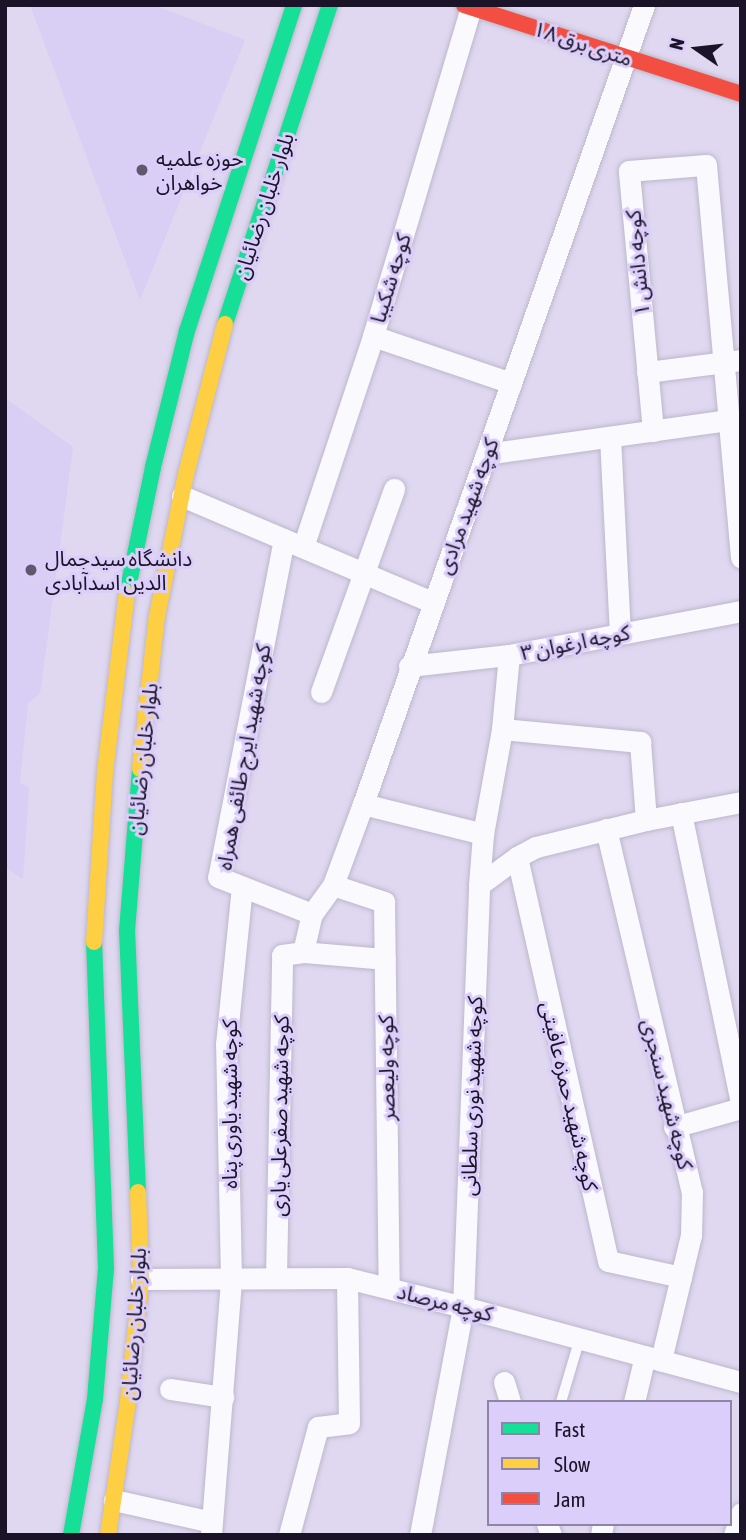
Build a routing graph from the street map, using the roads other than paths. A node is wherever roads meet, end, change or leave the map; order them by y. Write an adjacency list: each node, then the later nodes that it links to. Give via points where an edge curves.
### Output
1 (295, 5): 46 (main road, بلوار خلبان رضائیان, via 187,331 124,610 93,929)
2 (330, 5): 16 (main road, بلوار خلبان رضائیان, via 220,340)
3 (644, 5): 5 (street, کوچه شهید مرادی)
4 (468, 6): 5 (main road, ۱۸ متری برق); 7 (street, کوچه شکیبا)
5 (626, 57): 6 (main road, ۱۸ متری برق); 10 (street, کوچه شهید مرادی)
6 (741, 94)
7 (373, 336): 10 (street); 17 (street, کوچه شکیبا)
8 (732, 361): 9 (street); 9 (street, کوچه دانش ۱, via 706,164 629,170); 11 (street)
9 (647, 372): 12 (street, کوچه دانش ۱)
10 (511, 383): 14 (street, کوچه شهید مرادی)
11 (728, 420): 12 (street); 18 (street)
12 (653, 431): 13 (street)
13 (610, 437): 14 (street); 22 (street)
14 (486, 454): 20 (street, کوچه شهید مرادی)
15 (394, 489): 19 (street)
16 (182, 496): 17 (street); 46 (main road, بلوار خلبان رضائیان, via 157,616 127,931)
17 (294, 543): 19 (street); 36 (street, کوچه شهید ایرج طائفی همراه, via 218,877)
18 (741, 557)
19 (363, 573): 20 (street); 25 (street)
20 (432, 602): 24 (street, کوچه شهید مرادی)
21 (741, 611): 22 (street, کوچه ارغوان ۳)
22 (620, 632): 23 (street, کوچه ارغوان ۳)
23 (509, 655): 24 (street, کوچه ارغوان ۳); 26 (street, کوچه شهید نوری سلطانی)
24 (409, 666): 28 (street, کوچه شهید مرادی)
25 (321, 692)
26 (502, 729): 30 (street, via 640,742); 32 (street, کوچه شهید نوری سلطانی)
27 (741, 802): 29 (street)
28 (363, 804): 32 (street); 34 (street, کوچه شهید مرادی)
29 (681, 813): 30 (street); 40 (street)
30 (646, 820): 31 (street)
31 (606, 829): 33 (street, via 536,847); 42 (street, کوچه شهید سنجری)
32 (483, 834): 35 (street, کوچه شهید نوری سلطانی)
33 (517, 857): 35 (street); 43 (street, کوچه شهید حمزه عافیتی, via 608,1261)
34 (333, 885): 37 (street, کوچه شهید مرادی); 39 (street, کوچه ولیعصر, via 384,902)
35 (479, 885): 49 (street, کوچه شهید نوری سلطانی)
36 (242, 887): 37 (street, کوچه شهید ایرج طائفی همراه); 47 (street, کوچه شهید یاوری پناه, via 226,1044)
37 (312, 914): 38 (street, کوچه شهید مرادی)
38 (292, 953): 39 (street); 44 (street, کوچه شهید صفرعلی یاری)
39 (385, 959): 48 (street, کوچه ولیعصر)
40 (741, 1102)
41 (741, 1108): 42 (street)
42 (674, 1126): 43 (street, کوچه شهید سنجری, via 692,1192 691,1235)
43 (681, 1277): 51 (street, کوچه شهید سنجری)
44 (276, 1278): 45 (street, کوچه مرصاد); 47 (street, کوچه مرصاد)
45 (346, 1278): 48 (street, کوچه مرصاد); 62 (street, via 349,1423 318,1427)
46 (123, 1279): 47 (street, کوچه مرصاد); 57 (main road, بلوار خلبان رضائیان); 60 (main road, بلوار خلبان رضائیان, via 95,1399)
47 (231, 1279): 54 (street, کوچه شهید یاوری پناه)
48 (389, 1288): 49 (street, کوچه مرصاد)
49 (463, 1307): 50 (street, کوچه مرصاد); 63 (street, کوچه شهید نوری سلطانی)
50 (580, 1338): 51 (street, کوچه مرصاد); 55 (lane)
51 (653, 1358): 52 (street, کوچه مرصاد); 56 (street, کوچه شهید سنجری)
52 (741, 1382)
53 (170, 1389): 54 (street)
54 (223, 1397): 59 (street, کوچه شهید یاوری پناه)
55 (562, 1400)
56 (635, 1400)
57 (114, 1500): 59 (street); 61 (main road, بلوار خلبان رضائیان)
58 (741, 1513): 64 (street)
59 (212, 1528)
60 (71, 1535)
61 (108, 1535)
62 (289, 1535)
63 (420, 1535)
64 (734, 1535)

